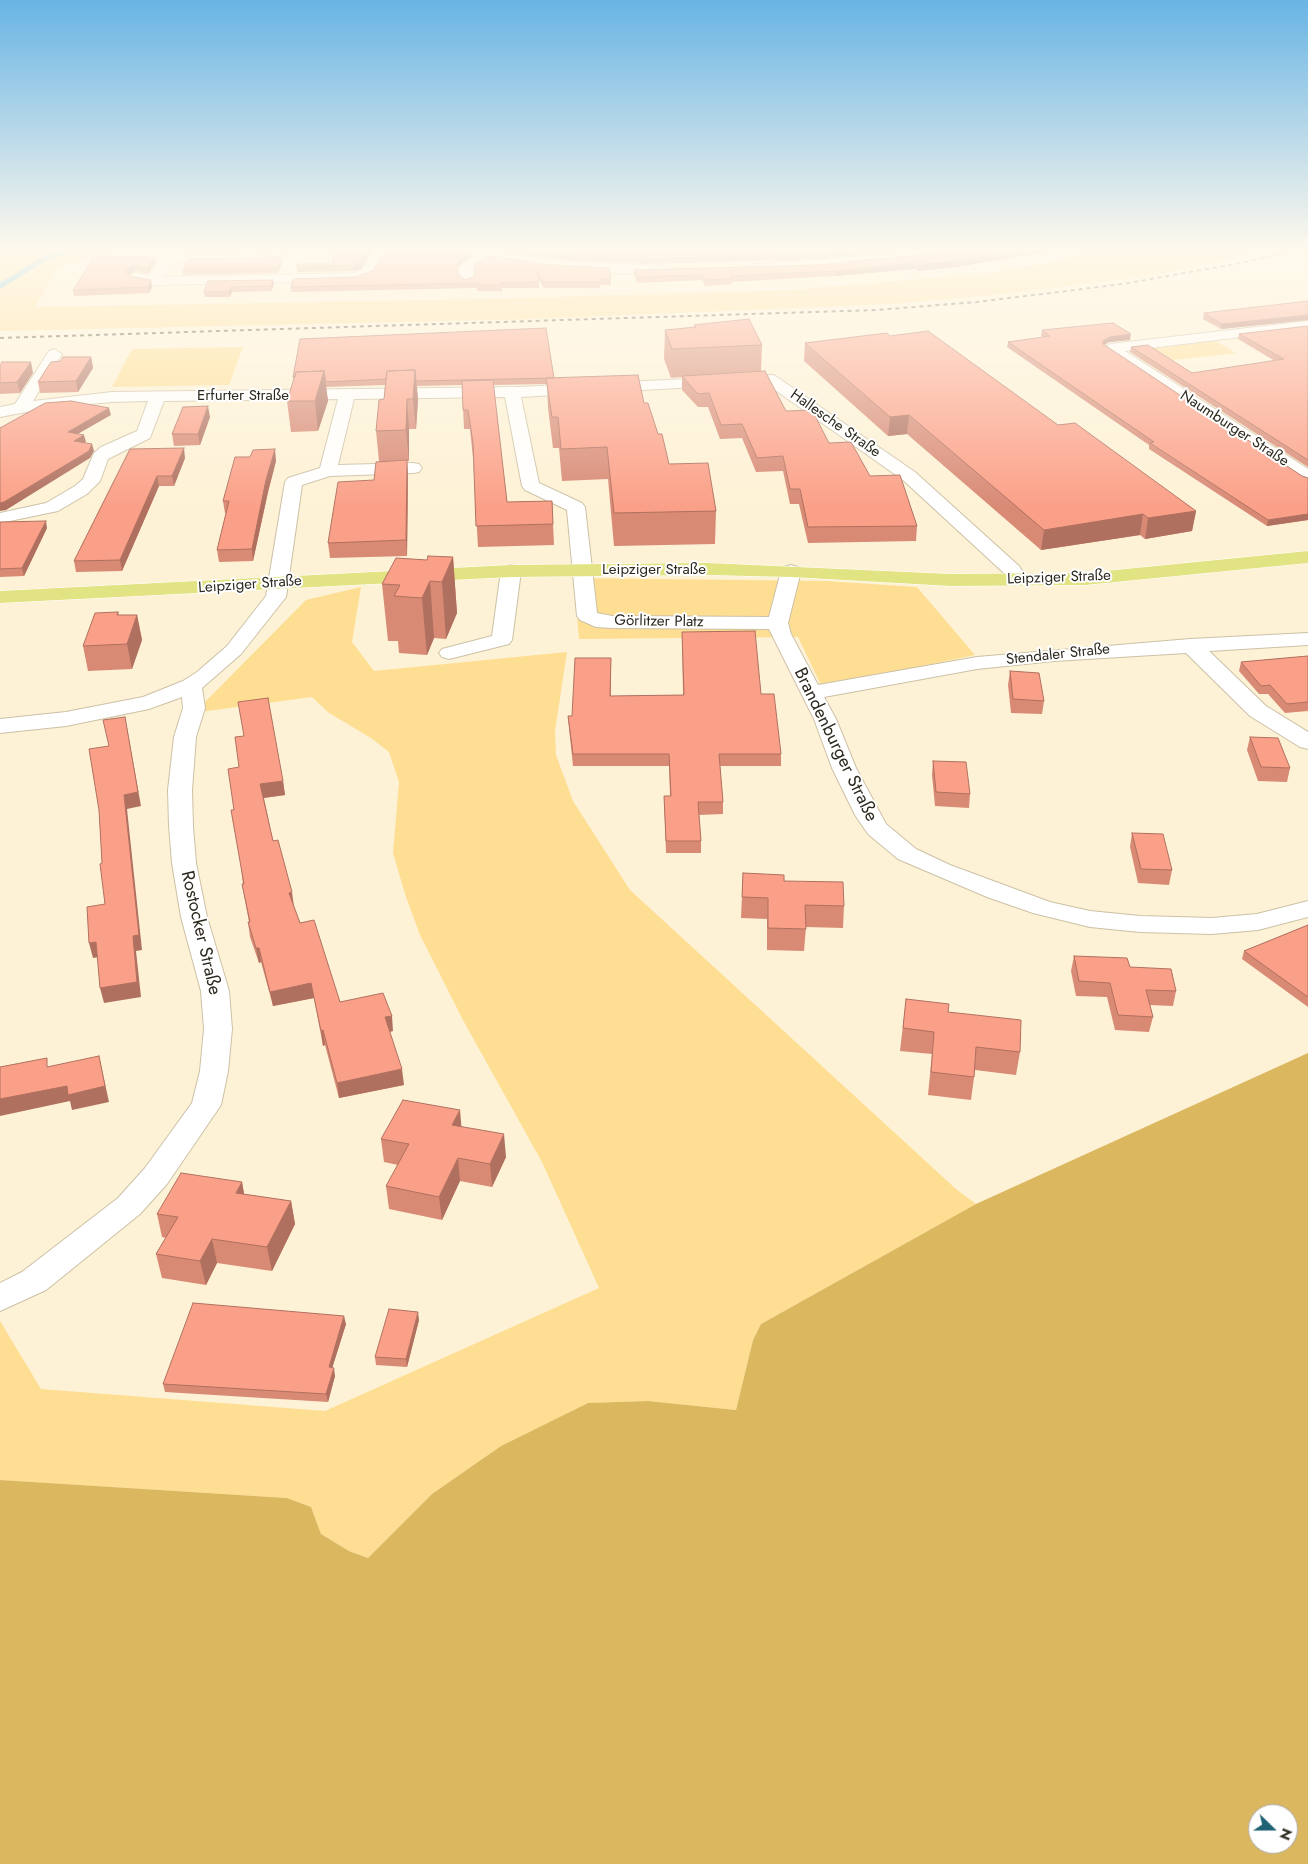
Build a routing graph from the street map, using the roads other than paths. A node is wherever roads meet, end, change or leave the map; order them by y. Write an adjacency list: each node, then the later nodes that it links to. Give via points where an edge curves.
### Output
1 (1239, 333): 10 (street, Naumburger Straße, via 1110,348)
2 (54, 354): 6 (street)
3 (514, 392): 4 (street, Erfurter Straße); 13 (street, via 530,486 576,507); 16 (street, Hallesche Straße, via 768,378 909,476 1012,570)
4 (348, 395): 5 (street, Erfurter Straße); 9 (street)
5 (158, 397): 6 (street, Erfurter Straße, via 95,398); 11 (street, via 144,434 100,457 91,481 81,490 52,507)
6 (22, 406): 7 (street, Erfurter Straße)
7 (0, 412)
8 (413, 468): 9 (street)
9 (328, 471): 17 (street, via 294,482)
10 (1308, 477)
11 (0, 518)
12 (1308, 557): 16 (main road, Leipziger Straße, via 1085,579)
13 (582, 570): 14 (main road, Leipziger Straße); 15 (main road, Leipziger Straße); 19 (street, Görlitzer Platz, via 587,616 596,621)
14 (512, 571): 17 (main road, Leipziger Straße); 23 (street, via 502,640)
15 (790, 571): 16 (main road, Leipziger Straße); 20 (street)
16 (1019, 581)
17 (278, 583): 18 (main road, Leipziger Straße); 24 (street, via 276,597 234,650)
18 (0, 597)
19 (612, 622): 20 (street, Görlitzer Platz)
20 (778, 623): 25 (street, Brandenburger Straße)
21 (1308, 639): 22 (street, Stendaler Straße)
22 (1190, 646): 25 (street, Stendaler Straße, via 1119,649 976,664); 27 (street, via 1258,711)
23 (449, 653)
24 (191, 686): 26 (street, via 120,710); 29 (street, Rostocker Straße, via 194,708 185,737 180,790 181,826 194,917 215,991 218,1030 214,1071 206,1105 170,1157 129,1206 34,1281)
25 (811, 692): 28 (street, Brandenburger Straße, via 855,792 877,829 907,854 941,870 1042,908 1090,919 1212,926 1258,922)
26 (0, 726)
27 (1308, 742)
28 (1308, 909)
29 (0, 1298)

